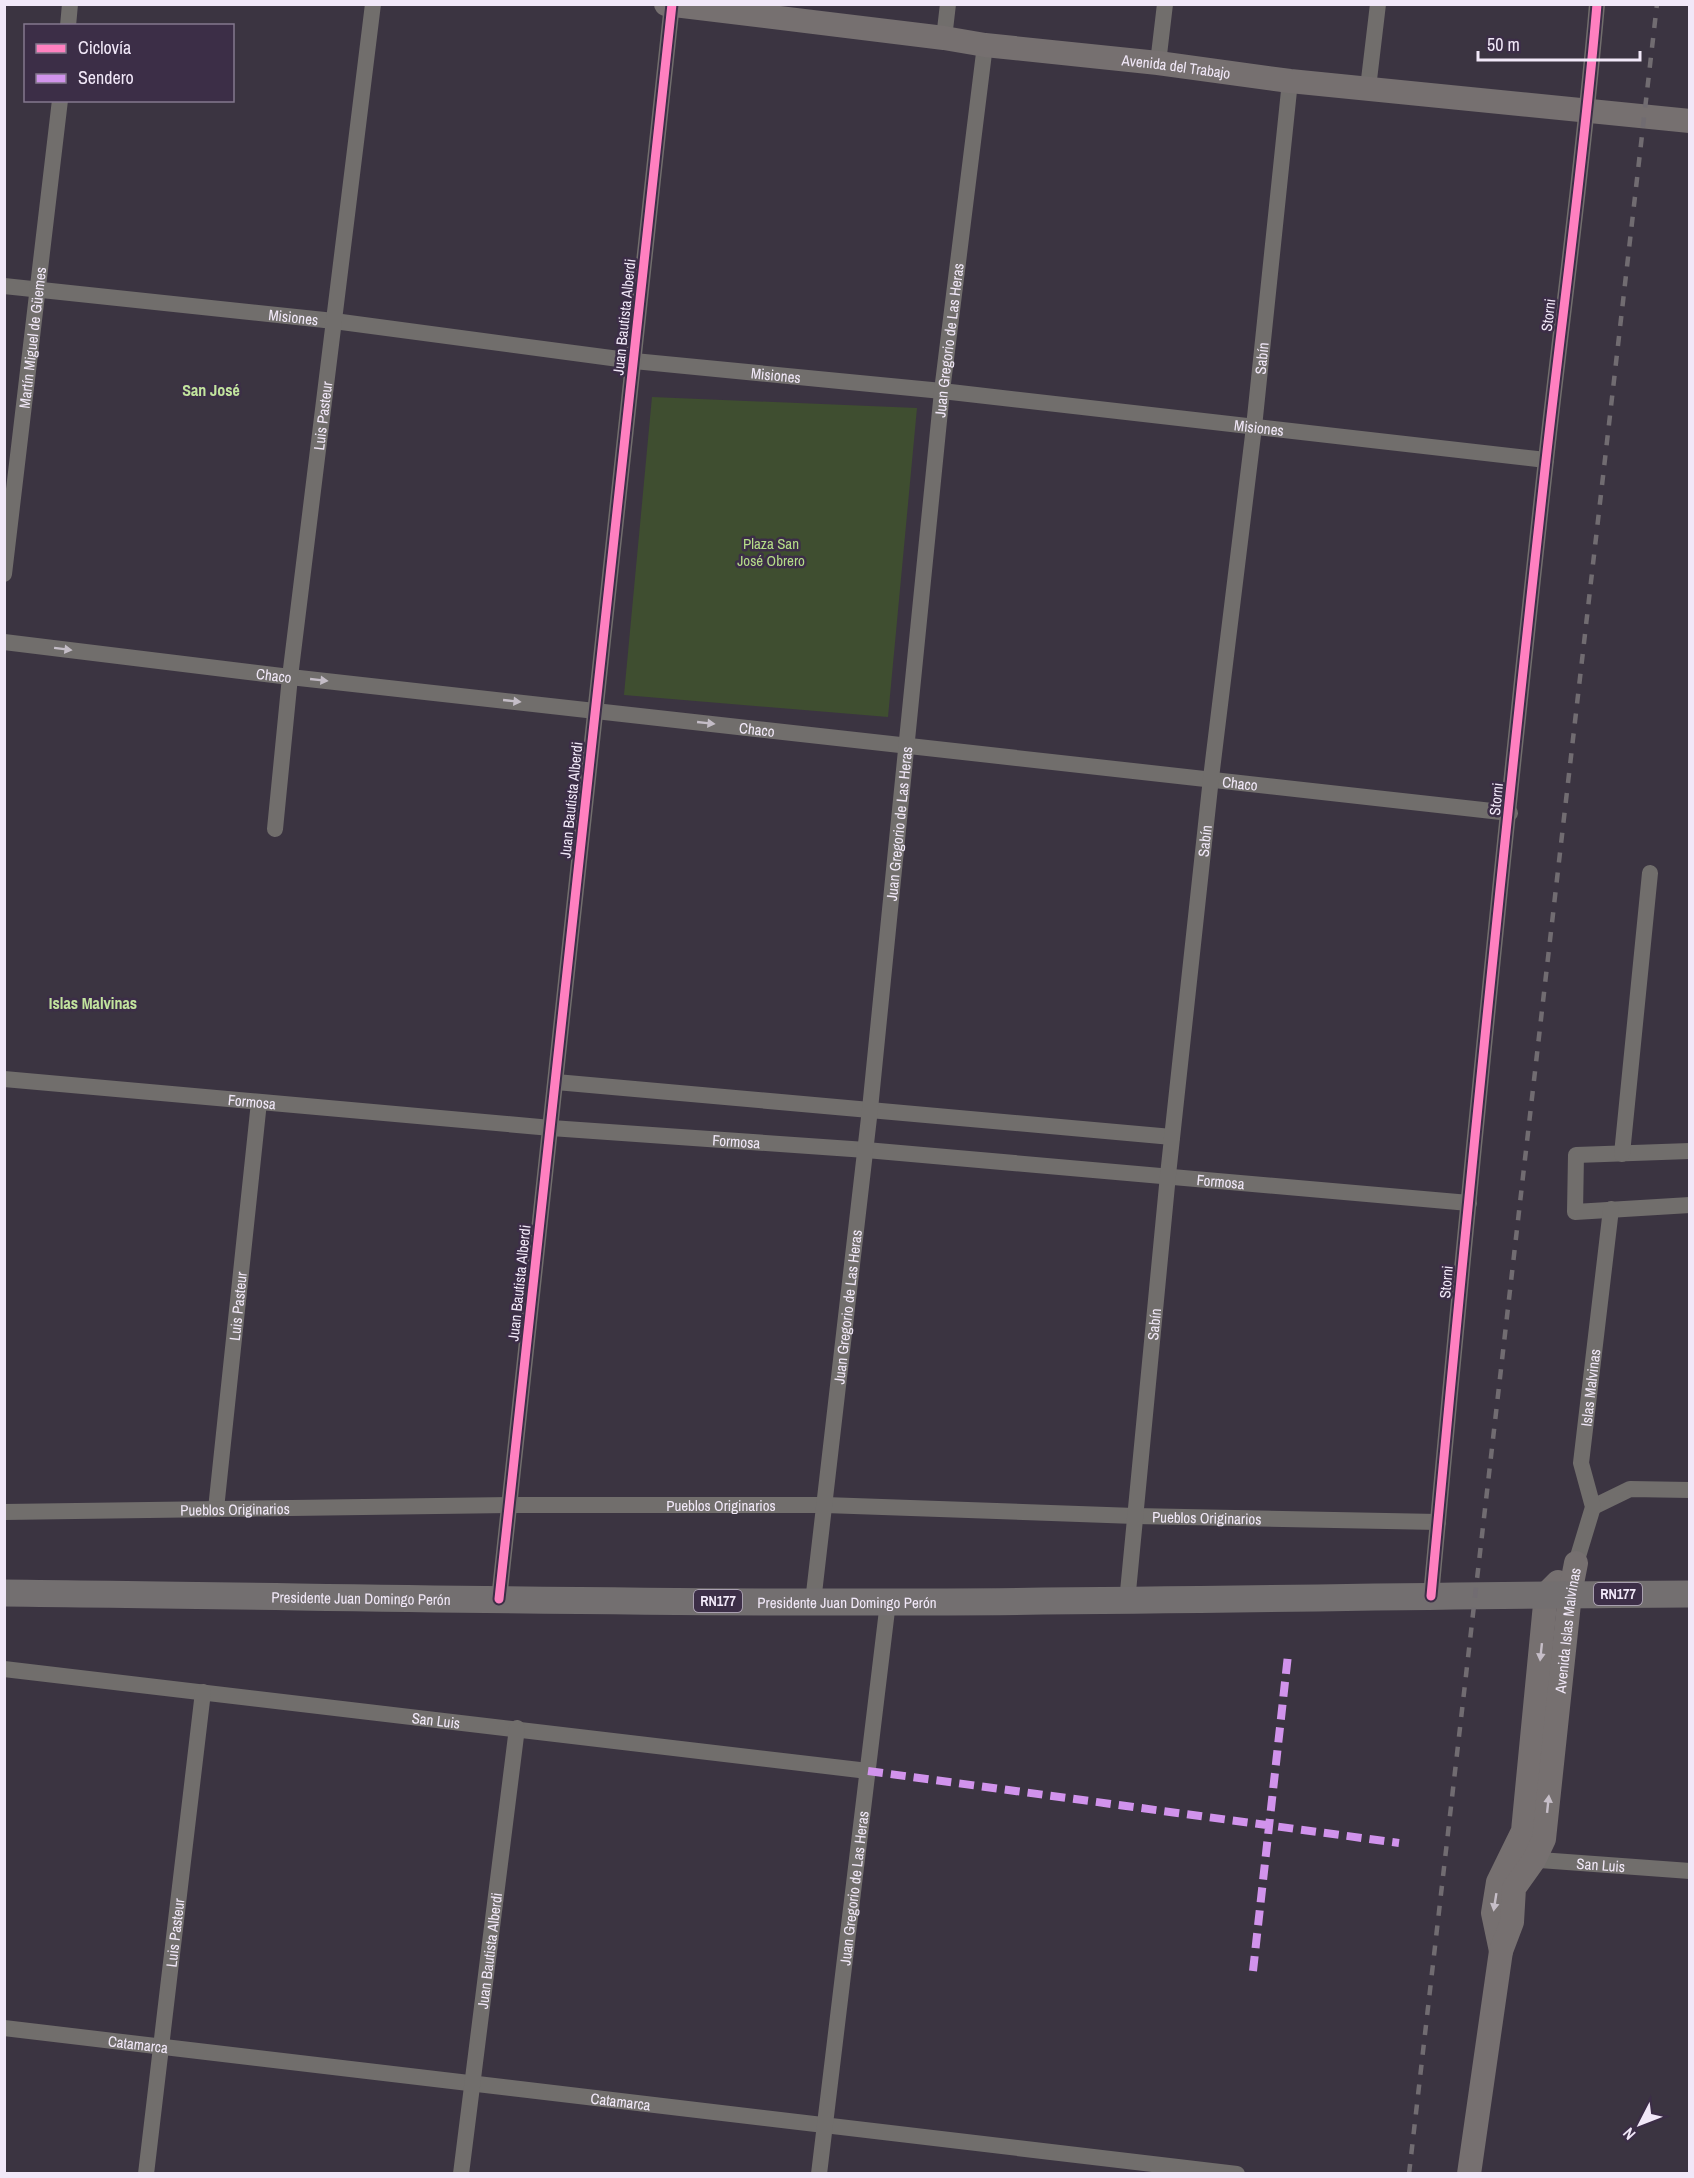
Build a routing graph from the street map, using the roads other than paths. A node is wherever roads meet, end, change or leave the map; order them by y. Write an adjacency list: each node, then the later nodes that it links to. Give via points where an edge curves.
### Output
1 (70, 4): 9 (street)
2 (373, 4): 20 (street, Luis Pasteur)
3 (666, 4): 8 (main road, Avenida del Trabajo)
4 (948, 4): 10 (street)
5 (1165, 4): 12 (street)
6 (1378, 4): 14 (street)
7 (1597, 4): 16 (street, Storni)
8 (672, 5): 10 (main road, Avenida del Trabajo); 21 (street, Juan Bautista Alberdi)
9 (68, 24)
10 (944, 38): 11 (main road, Avenida del Trabajo)
11 (985, 45): 12 (main road, Avenida del Trabajo); 22 (street, Juan Gregorio de Las Heras)
12 (1158, 63): 13 (main road, Avenida del Trabajo)
13 (1290, 81): 14 (main road, Avenida del Trabajo); 23 (street, Sabín)
14 (1368, 88): 16 (main road, Avenida del Trabajo)
15 (60, 102): 19 (street, Martín Miguel de Güemes)
16 (1588, 110): 17 (main road, Avenida del Trabajo); 24 (street, Storni)
17 (1689, 121)
18 (4, 286): 19 (street, Misiones)
19 (38, 290): 20 (street, Misiones); 25 (street, Martín Miguel de Güemes)
20 (334, 321): 21 (street, Misiones); 27 (street, Luis Pasteur)
21 (634, 361): 22 (street, Misiones); 28 (street, Juan Bautista Alberdi)
22 (942, 391): 23 (street, Misiones); 29 (street, Juan Gregorio de Las Heras)
23 (1254, 427): 24 (street, Misiones); 30 (street, Sabín)
24 (1546, 460): 31 (street, Storni)
25 (4, 574)
26 (4, 642): 27 (street, Chaco, one-way to 27)
27 (290, 677): 28 (street, Chaco, one-way to 28); 32 (street, Luis Pasteur)
28 (596, 711): 29 (street, Chaco, one-way to 29); 35 (street, Juan Bautista Alberdi)
29 (908, 745): 30 (street, Chaco); 37 (street, Juan Gregorio de Las Heras)
30 (1211, 778): 31 (street, Chaco); 39 (street, Sabín)
31 (1510, 813): 44 (street, Storni)
32 (275, 829)
33 (1650, 873): 42 (street)
34 (4, 1079): 36 (street, Formosa)
35 (556, 1082): 37 (street); 38 (street, Juan Bautista Alberdi)
36 (259, 1102): 38 (street, Formosa); 51 (street, Luis Pasteur)
37 (870, 1108): 39 (street); 40 (street, Juan Gregorio de Las Heras)
38 (551, 1128): 40 (street, Formosa); 48 (street, Juan Bautista Alberdi)
39 (1172, 1137): 43 (street, Sabín)
40 (866, 1150): 43 (street, Formosa); 49 (street, Juan Gregorio de Las Heras)
41 (1689, 1151): 42 (street)
42 (1622, 1154): 46 (street, via 1576,1155 1575,1212)
43 (1168, 1175): 44 (street, Formosa); 53 (street, Sabín)
44 (1469, 1203): 54 (street, Storni)
45 (1689, 1205): 46 (street)
46 (1611, 1209): 50 (street, Islas Malvinas, via 1581,1463)
47 (1689, 1490): 50 (street, via 1630,1489)
48 (510, 1505): 49 (street, Pueblos Originarios); 51 (street, Pueblos Originarios); 60 (street, Juan Bautista Alberdi)
49 (825, 1506): 53 (street, Pueblos Originarios); 61 (street, Juan Gregorio de Las Heras)
50 (1593, 1508): 55 (street)
51 (216, 1509): 52 (street, Pueblos Originarios)
52 (4, 1512)
53 (1135, 1516): 54 (street, Pueblos Originarios); 63 (street, Sabín)
54 (1438, 1522): 59 (street, Storni)
55 (1576, 1563): 57 (main road, Avenida Islas Malvinas)
56 (4, 1593): 60 (main road, Presidente Juan Domingo Perón / RN177)
57 (1558, 1594): 58 (main road, Presidente Juan Domingo Perón / RN177); 59 (main road, Presidente Juan Domingo Perón / RN177); 68 (main road, Avenida Islas Malvinas, via 1544,1839)
58 (1689, 1594)
59 (1431, 1596): 63 (main road, Presidente Juan Domingo Perón / RN177)
60 (499, 1599): 61 (main road, Presidente Juan Domingo Perón / RN177)
61 (813, 1602): 62 (main road, Presidente Juan Domingo Perón / RN177)
62 (888, 1602): 63 (main road, Presidente Juan Domingo Perón / RN177); 67 (street, Juan Gregorio de Las Heras)
63 (1127, 1602)
64 (4, 1669): 65 (street, San Luis)
65 (202, 1692): 66 (street, San Luis); 71 (street, Luis Pasteur)
66 (517, 1728): 67 (street, San Luis); 72 (street, Juan Bautista Alberdi)
67 (868, 1771): 73 (street, Juan Gregorio de Las Heras)
68 (1523, 1858): 69 (street, San Luis); 79 (main road, Avenida Islas Malvinas, via 1498,1882 1493,1912 1501,1951)
69 (1689, 1871)
70 (4, 2028): 71 (street, Catamarca)
71 (160, 2045): 72 (street, Catamarca); 75 (street, Luis Pasteur)
72 (472, 2082): 73 (street, Catamarca); 76 (street, Juan Bautista Alberdi)
73 (825, 2124): 74 (street, Catamarca); 77 (street, Juan Gregorio de Las Heras)
74 (1097, 2165): 78 (street, Catamarca)
75 (146, 2174)
76 (461, 2174)
77 (819, 2174)
78 (1237, 2174)
79 (1469, 2174)

